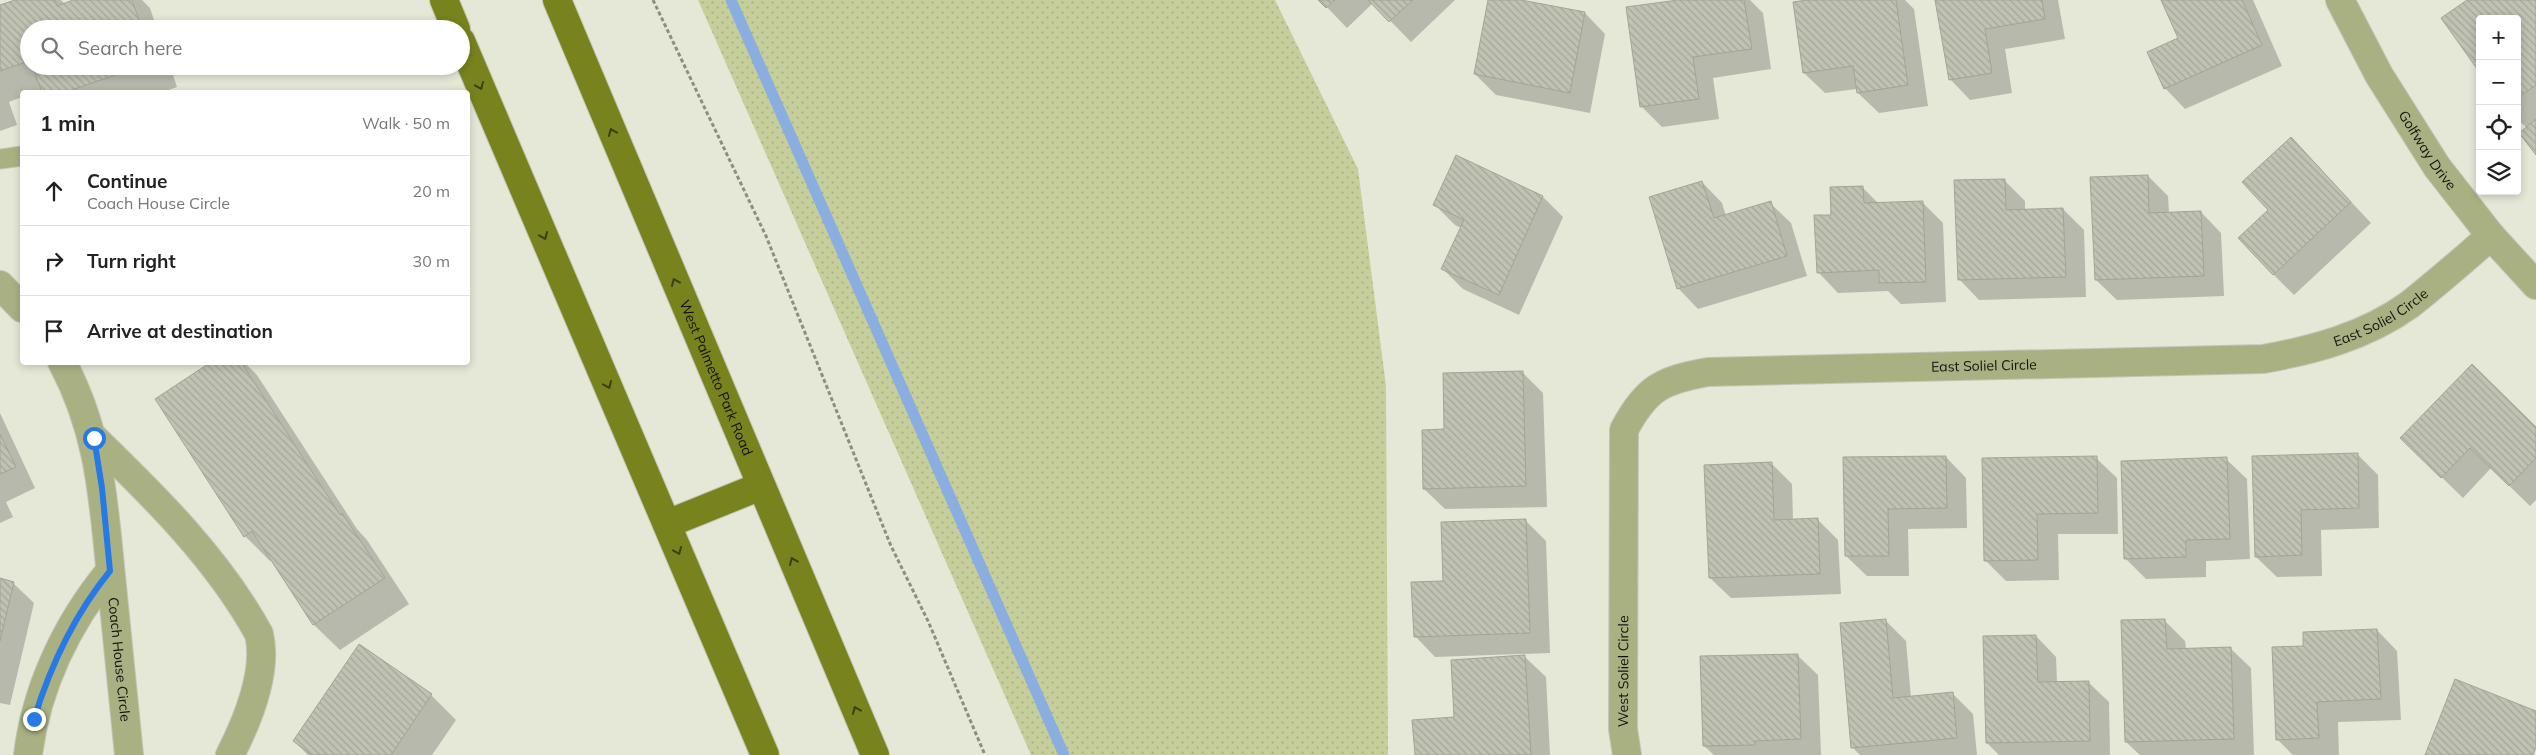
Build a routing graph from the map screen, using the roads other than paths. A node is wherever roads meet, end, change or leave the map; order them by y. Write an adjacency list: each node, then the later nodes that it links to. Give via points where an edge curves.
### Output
1 (444, 0): 4 (main road)
2 (557, 0): 14 (main road, West Palmetto Park Road, one-way to 2)
3 (2340, 0): 8 (street, Golfway Drive, via 2379,75 2437,167)
4 (452, 20)
5 (470, 62): 15 (main road, one-way to 15)
6 (20, 156): 7 (lane)
7 (0, 160)
8 (2491, 236): 10 (street, Golfway Drive); 17 (street, East Soliel Circle, via 2408,306 2363,331 2300,352 2263,359 1708,372 1676,378 1657,387 1637,406 1624,430)
9 (0, 285): 11 (street)
10 (2536, 285)
11 (20, 306)
12 (64, 365): 13 (street, Coach House Circle, via 77,390)
13 (94, 438): 16 (street, Coach House Circle); 20 (street, via 172,516 216,567 259,634 262,647 257,683 240,736)
14 (761, 486): 15 (main road); 22 (main road, West Palmetto Park Road, one-way to 14)
15 (667, 524): 21 (main road, one-way to 21)
16 (110, 571): 18 (street, via 78,614 61,647 34,719); 19 (street, Coach House Circle)
17 (1623, 589): 23 (street, West Soliel Circle, via 1623,729)
18 (28, 755)
19 (129, 755)
20 (230, 755)
21 (765, 755)
22 (875, 755)
23 (1627, 755)

